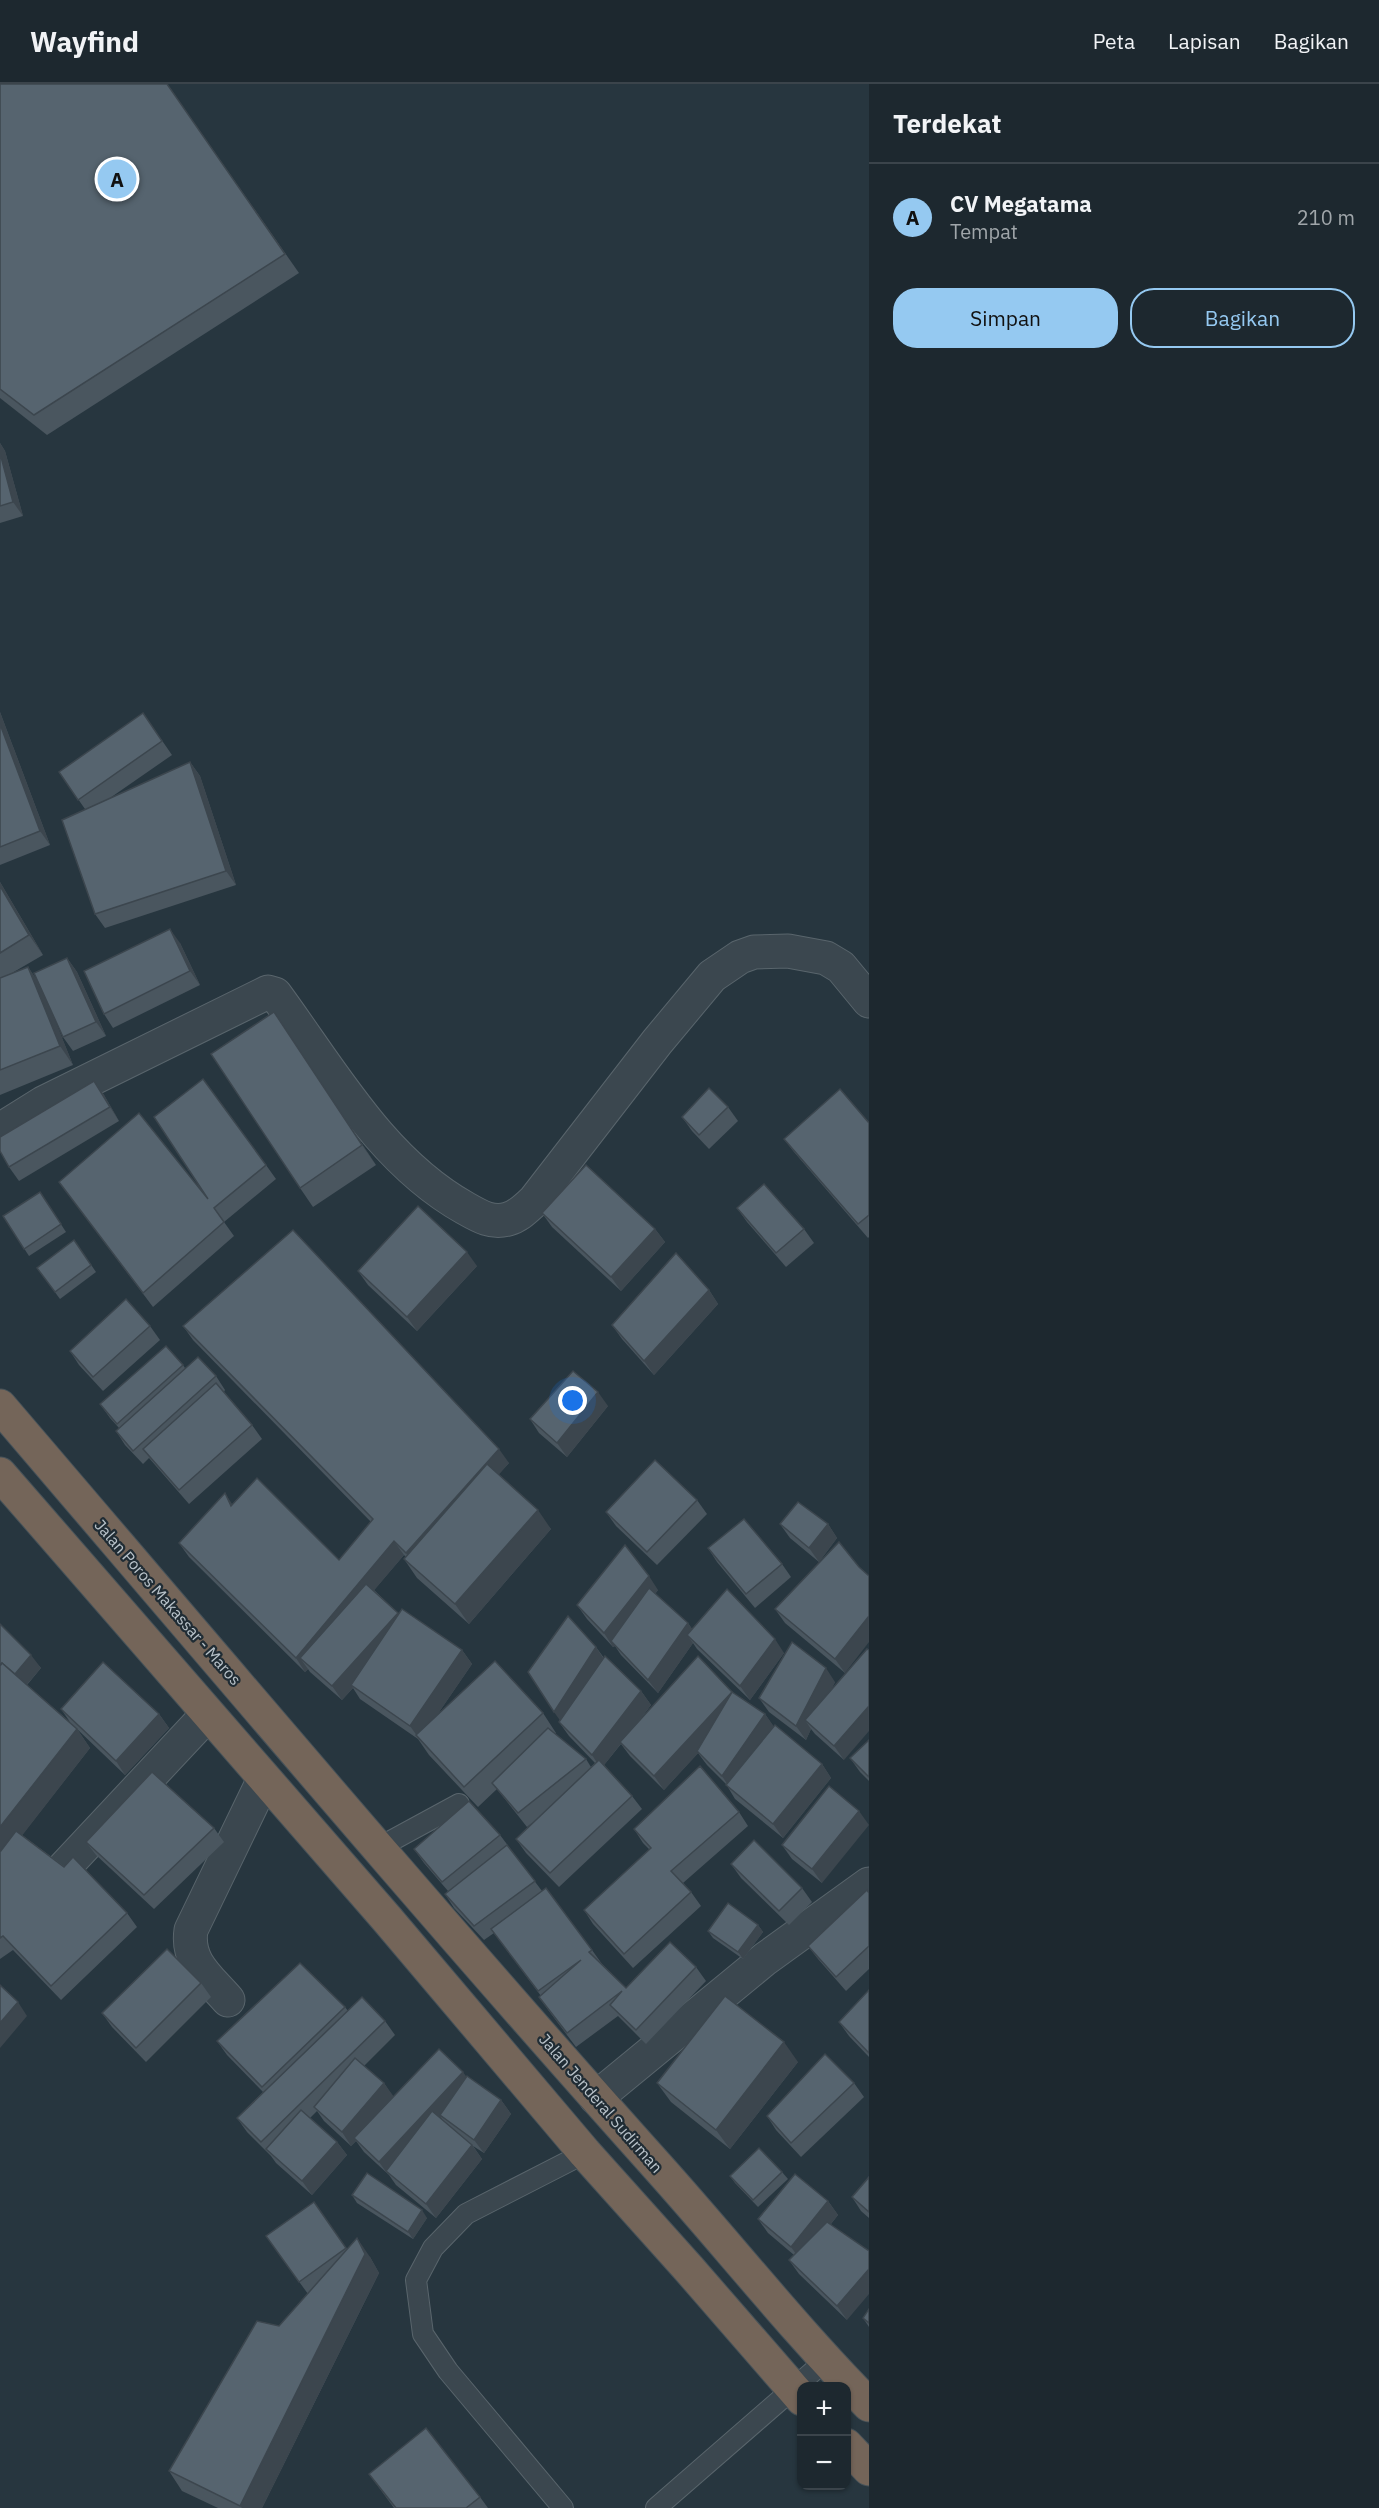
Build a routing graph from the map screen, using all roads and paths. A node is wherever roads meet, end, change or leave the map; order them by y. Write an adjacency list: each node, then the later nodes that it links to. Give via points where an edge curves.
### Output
1 (869, 1001): 2 (street, via 841,967 826,958 788,951 754,952 740,957 712,976 534,1201 509,1219 484,1219 447,1198 393,1151 275,994 268,992 43,1103)
2 (0, 1130)
3 (0, 1406): 7 (highway, Jalan Poros Makassar - Maros)
4 (0, 1474): 5 (highway)
5 (207, 1715): 6 (highway); 10 (street)
6 (264, 1779): 12 (street, via 191,1930 193,1959); 14 (highway)
7 (335, 1798): 9 (highway, Jalan Jenderal Sudirman)
8 (459, 1804): 9 (lane)
9 (378, 1848): 13 (highway, Jalan Jenderal Sudirman)
10 (61, 1871)
11 (869, 1884): 13 (street, via 751,1971)
12 (228, 2001)
13 (596, 2098): 15 (highway, Jalan Jenderal Sudirman)
14 (585, 2153): 16 (highway); 23 (lane, via 466,2214 433,2248 416,2280 423,2334 448,2371)
15 (723, 2240): 16 (highway); 17 (highway, Jalan Jenderal Sudirman)
16 (690, 2269): 19 (highway)
17 (825, 2361): 18 (lane); 20 (highway, Jalan Jenderal Sudirman)
18 (808, 2382)
19 (797, 2395): 24 (lane)
20 (869, 2405)
21 (851, 2450): 22 (highway)
22 (869, 2469)
23 (563, 2508)
24 (656, 2508)

